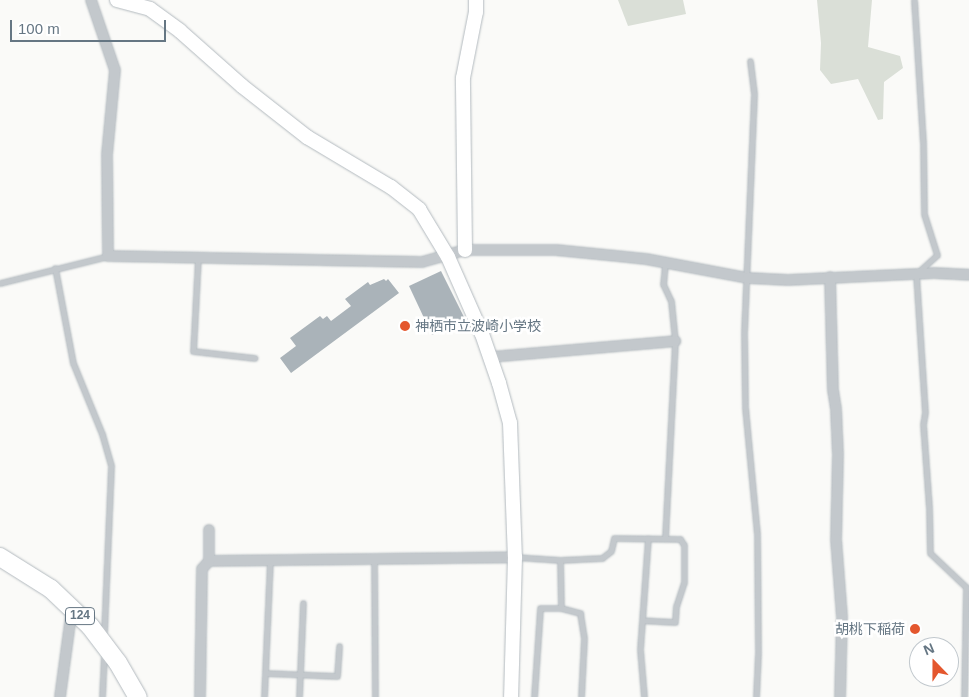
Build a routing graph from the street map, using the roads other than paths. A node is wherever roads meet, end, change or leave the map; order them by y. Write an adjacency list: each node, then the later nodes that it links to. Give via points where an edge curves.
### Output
1 (91, 0): 7 (street, via 115,70 107,154)
2 (117, 0): 9 (main road, via 150,9 180,30 242,86 307,137 391,187 419,209)
3 (476, 0): 6 (main road, via 463,78)
4 (914, 0): 12 (lane, via 924,214 937,254)
5 (750, 61): 15 (lane, via 754,94)
6 (465, 250): 9 (street); 10 (street, via 556,250)
7 (108, 256): 8 (street); 11 (lane)
8 (198, 256): 9 (street, via 422,262); 19 (lane, via 193,351)
9 (448, 257): 18 (main road)
10 (665, 263): 15 (street); 17 (lane, via 663,284 671,301)
11 (55, 268): 16 (lane); 33 (lane, via 73,363 102,434 111,466)
12 (916, 274): 13 (street); 14 (street); 50 (lane, via 930,554 966,587)
13 (969, 275)
14 (830, 277): 15 (street); 49 (street, via 832,390 838,454 836,539 842,618)
15 (748, 278): 48 (lane, via 744,333 745,397 757,534)
16 (0, 283)
17 (675, 341): 18 (street); 22 (lane)
18 (490, 357): 24 (main road, via 510,423)
19 (255, 358)
20 (209, 530): 26 (street)
21 (648, 538): 22 (lane); 28 (lane, via 614,538 611,551 602,558); 32 (lane)
22 (665, 538): 32 (lane, via 680,539 684,545 684,582 676,606 675,622)
23 (0, 557): 30 (highway, 124, via 51,589)
24 (515, 557): 27 (street); 28 (lane); 44 (main road)
25 (270, 559): 26 (street); 27 (street); 35 (lane)
26 (209, 560): 40 (street, via 202,569)
27 (374, 560): 43 (lane)
28 (560, 560): 31 (lane)
29 (302, 604): 36 (lane)
30 (72, 608): 33 (highway, 124); 37 (street)
31 (561, 608): 45 (lane, via 540,608); 46 (lane, via 580,613 584,638)
32 (642, 620): 47 (lane, via 640,649)
33 (104, 644): 38 (lane); 39 (highway, 124)
34 (339, 646): 36 (lane, via 336,676)
35 (266, 673): 36 (lane); 41 (lane)
36 (300, 674): 42 (lane)
37 (60, 697)
38 (102, 697)
39 (138, 697)
40 (200, 697)
41 (264, 697)
42 (299, 697)
43 (375, 697)
44 (511, 697)
45 (534, 697)
46 (581, 697)
47 (644, 697)
48 (756, 697)
49 (840, 697)
50 (964, 697)

